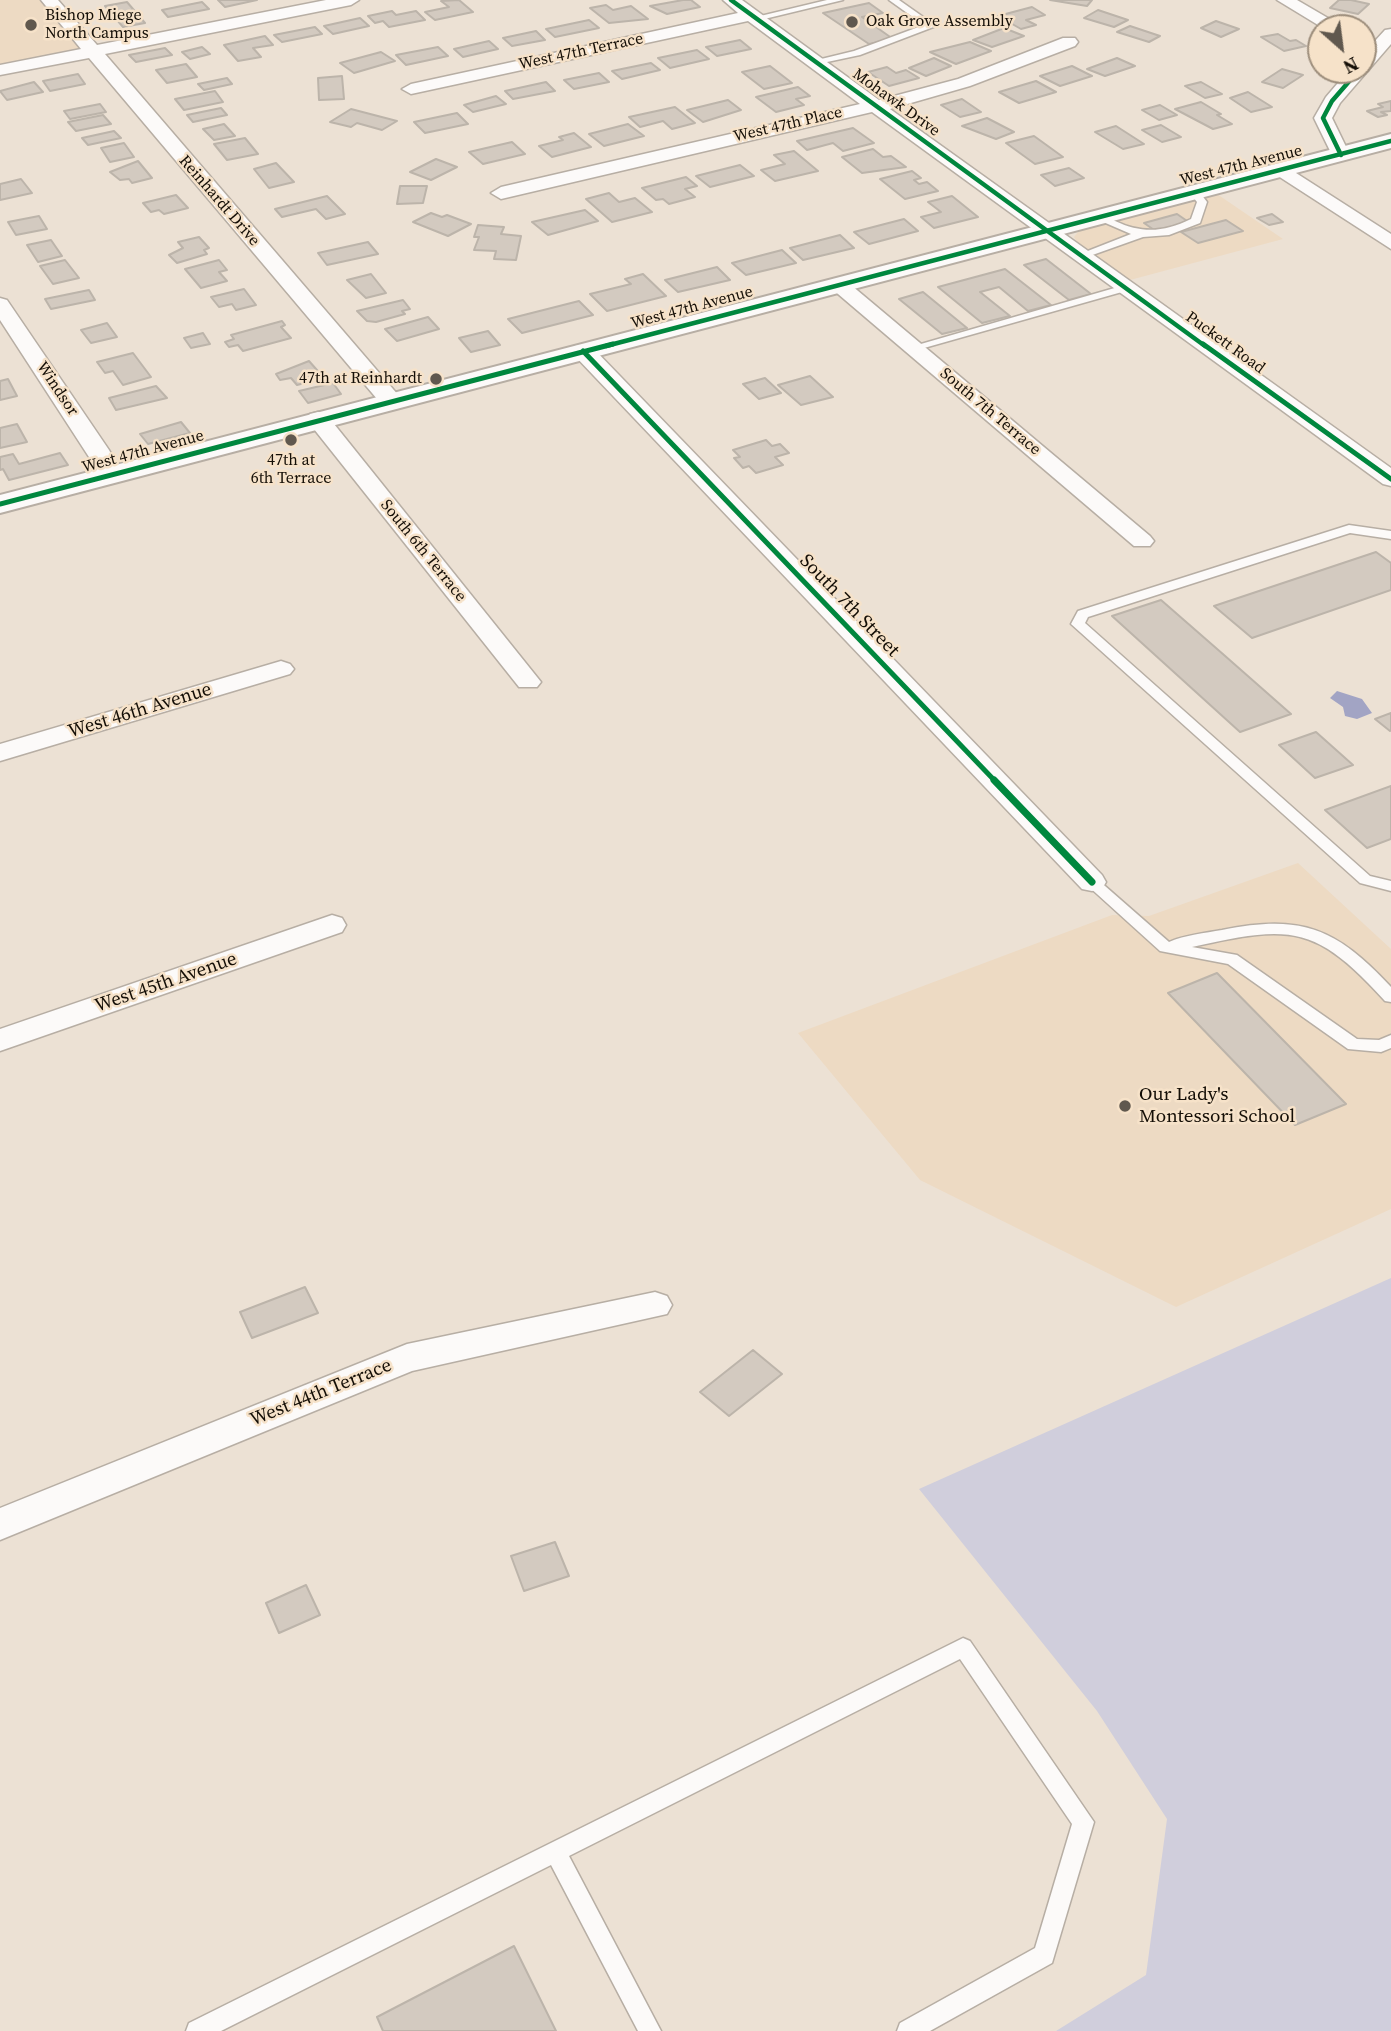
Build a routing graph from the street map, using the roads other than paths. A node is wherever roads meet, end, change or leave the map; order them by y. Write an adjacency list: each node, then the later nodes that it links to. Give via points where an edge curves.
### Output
1 (49, 0): 10 (street, Reinhardt Drive)
2 (351, 0): 10 (street)
3 (731, 0): 8 (street, Mohawk Drive)
4 (839, 0): 8 (lane)
5 (892, 0): 11 (lane, via 931,26)
6 (1285, 0): 7 (street)
7 (1310, 14)
8 (754, 17): 11 (street, Mohawk Drive); 14 (street, West 47th Terrace)
9 (1069, 42): 15 (street, West 47th Place, via 960,85)
10 (92, 52): 12 (street); 31 (street, Reinhardt Drive)
11 (816, 63): 15 (street, Mohawk Drive)
12 (0, 70)
13 (1347, 84): 17 (street, via 1323,118)
14 (411, 89)
15 (876, 107): 20 (street, West 47th Place); 22 (street, Mohawk Drive)
16 (1391, 141): 17 (street, West 47th Avenue)
17 (1341, 155): 18 (street, West 47th Avenue)
18 (1282, 170): 19 (street, West 47th Avenue); 24 (street)
19 (1194, 192): 21 (street, West 47th Avenue); 23 (lane, via 1202,202 1196,221)
20 (500, 193)
21 (1098, 216): 22 (street, West 47th Avenue); 23 (lane)
22 (1043, 230): 25 (street, Puckett Road); 26 (street, West 47th Avenue)
23 (1139, 236): 25 (lane)
24 (1391, 243)
25 (1080, 256): 27 (street, Puckett Road)
26 (838, 284): 29 (street, South 7th Terrace); 30 (street, West 47th Avenue)
27 (1125, 288): 29 (lane); 34 (street, Puckett Road)
28 (0, 304): 33 (street, Windsor)
29 (913, 348): 37 (street, South 7th Terrace)
30 (583, 351): 31 (street, West 47th Avenue); 41 (street, South 7th Street)
31 (391, 401): 32 (street, West 47th Avenue)
32 (318, 419): 33 (street, West 47th Avenue); 39 (street, South 6th Terrace)
33 (111, 474): 35 (street, West 47th Avenue)
34 (1391, 479)
35 (0, 504)
36 (1391, 535): 42 (lane, via 1349,529 1083,614 1079,624 1365,880)
37 (1142, 541)
38 (281, 669): 40 (street, West 46th Avenue)
39 (528, 682)
40 (0, 753)
41 (1092, 882): 44 (lane)
42 (1391, 886)
43 (332, 925): 46 (street, West 45th Avenue)
44 (1165, 947): 45 (lane, via 1279,928 1313,934 1337,948); 47 (lane, via 1232,959 1354,1045 1381,1046)
45 (1391, 997)
46 (0, 1040)
47 (1391, 1041)
48 (655, 1305): 49 (street, West 44th Terrace, via 407,1358)
49 (0, 1524)
50 (555, 1851): 51 (lane); 52 (lane); 53 (lane, via 963,1647 1083,1822 1044,1955)
51 (197, 2031)
52 (650, 2031)
53 (908, 2031)

